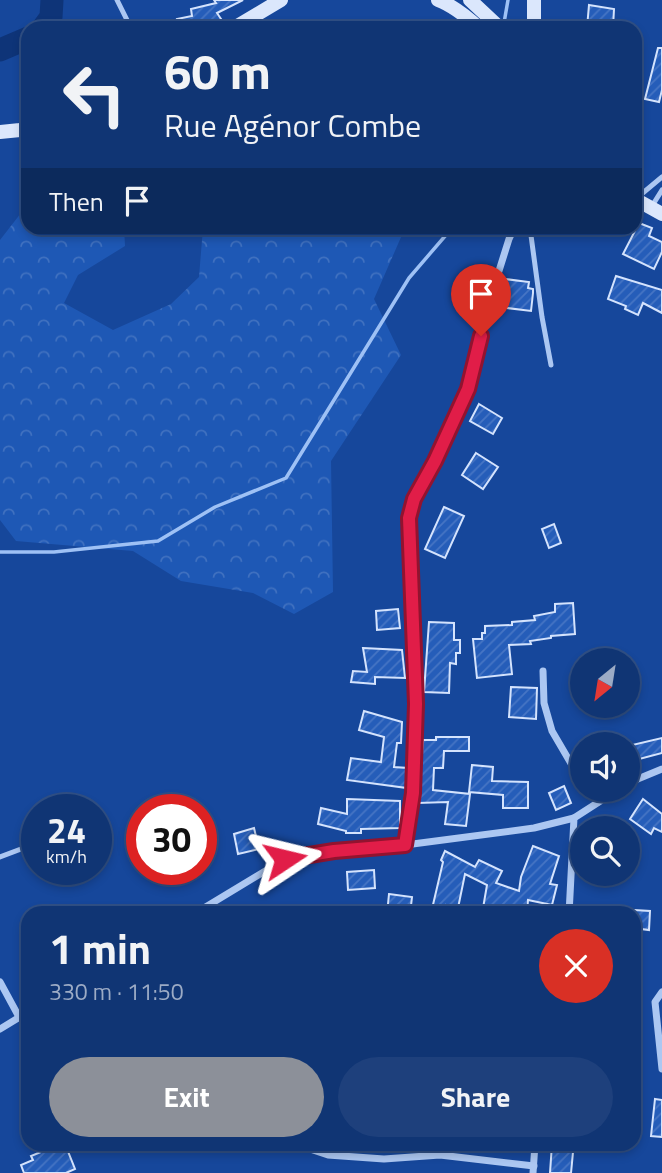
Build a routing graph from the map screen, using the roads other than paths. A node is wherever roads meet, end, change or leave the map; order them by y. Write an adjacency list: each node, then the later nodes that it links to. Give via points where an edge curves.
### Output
1 (117, 0): 6 (lane)
2 (281, 0): 7 (main road)
3 (438, 0): 8 (main road)
4 (470, 0): 9 (main road)
5 (534, 1): 10 (main road)
6 (128, 21)
7 (246, 21)
8 (471, 21)
9 (492, 21)
10 (534, 21)
11 (21, 130): 12 (main road)
12 (0, 132)
13 (662, 177): 15 (lane)
14 (662, 190): 16 (lane)
15 (642, 194)
16 (656, 211)
17 (512, 235): 27 (street, via 468,389 409,518 416,704 413,793)
18 (531, 235): 19 (lane)
19 (551, 365)
20 (543, 671): 21 (street, via 544,703 552,731)
21 (570, 762)
22 (662, 769): 23 (street)
23 (640, 778)
24 (598, 802): 25 (street)
25 (577, 816)
26 (570, 819): 27 (street)
27 (405, 845): 31 (street, via 285,859)
28 (21, 849): 29 (lane)
29 (0, 857)
30 (570, 886): 32 (street)
31 (207, 906)
32 (569, 906)
33 (0, 982): 35 (street)
34 (662, 992): 37 (street, via 655,1002)
35 (19, 1017): 36 (street)
36 (0, 1029)
37 (662, 1069)
38 (316, 1151): 40 (street, via 384,1159 440,1155)
39 (535, 1151): 40 (street)
40 (534, 1169)

